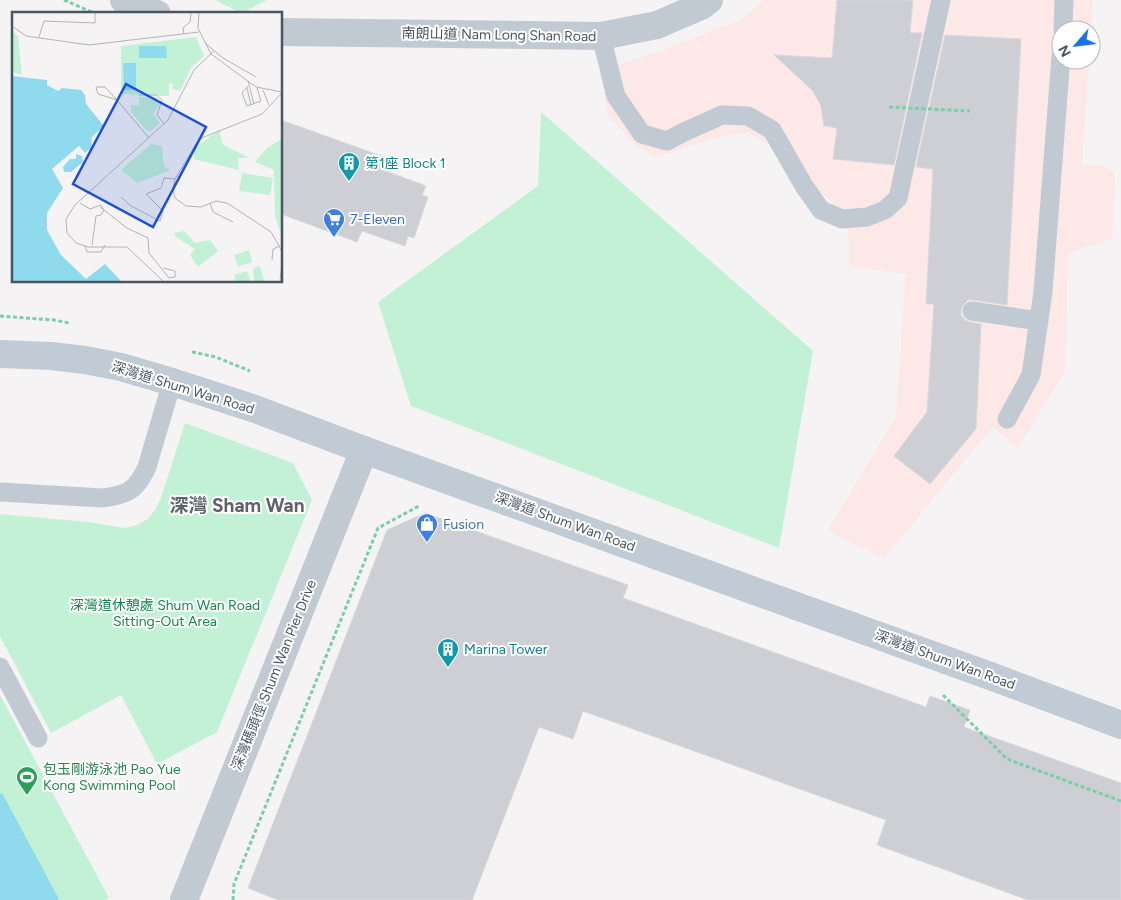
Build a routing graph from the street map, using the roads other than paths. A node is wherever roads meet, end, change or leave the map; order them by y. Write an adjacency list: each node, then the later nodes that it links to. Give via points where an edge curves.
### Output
1 (124, 0): 5 (street)
2 (709, 0): 8 (street, 南朗山道 Nam Long Shan Road, via 657,25)
3 (941, 0): 8 (lane, via 898,198 885,210 842,219 821,210 772,130 748,116 722,115 667,141 642,134 616,96)
4 (1064, 0): 6 (lane)
5 (151, 12)
6 (1063, 20)
7 (282, 32): 8 (street, 南朗山道 Nam Long Shan Road)
8 (601, 36)
9 (1060, 70): 11 (lane)
10 (972, 311): 11 (lane)
11 (1039, 321): 14 (lane, via 1031,375)
12 (0, 354): 13 (street, 深灣道 Shum Wan Road, via 85,360)
13 (172, 382): 15 (street, 深灣道 Shum Wan Road, via 256,409); 16 (lane, via 148,467 135,487 126,493 102,498)
14 (1007, 419)
15 (364, 450): 18 (street, 深灣道 Shum Wan Road); 20 (street, 深灣碼頭徑 Shum Wan Pier Drive)
16 (0, 492)
17 (0, 667): 19 (lane)
18 (1121, 725)
19 (38, 738)
20 (184, 900)

